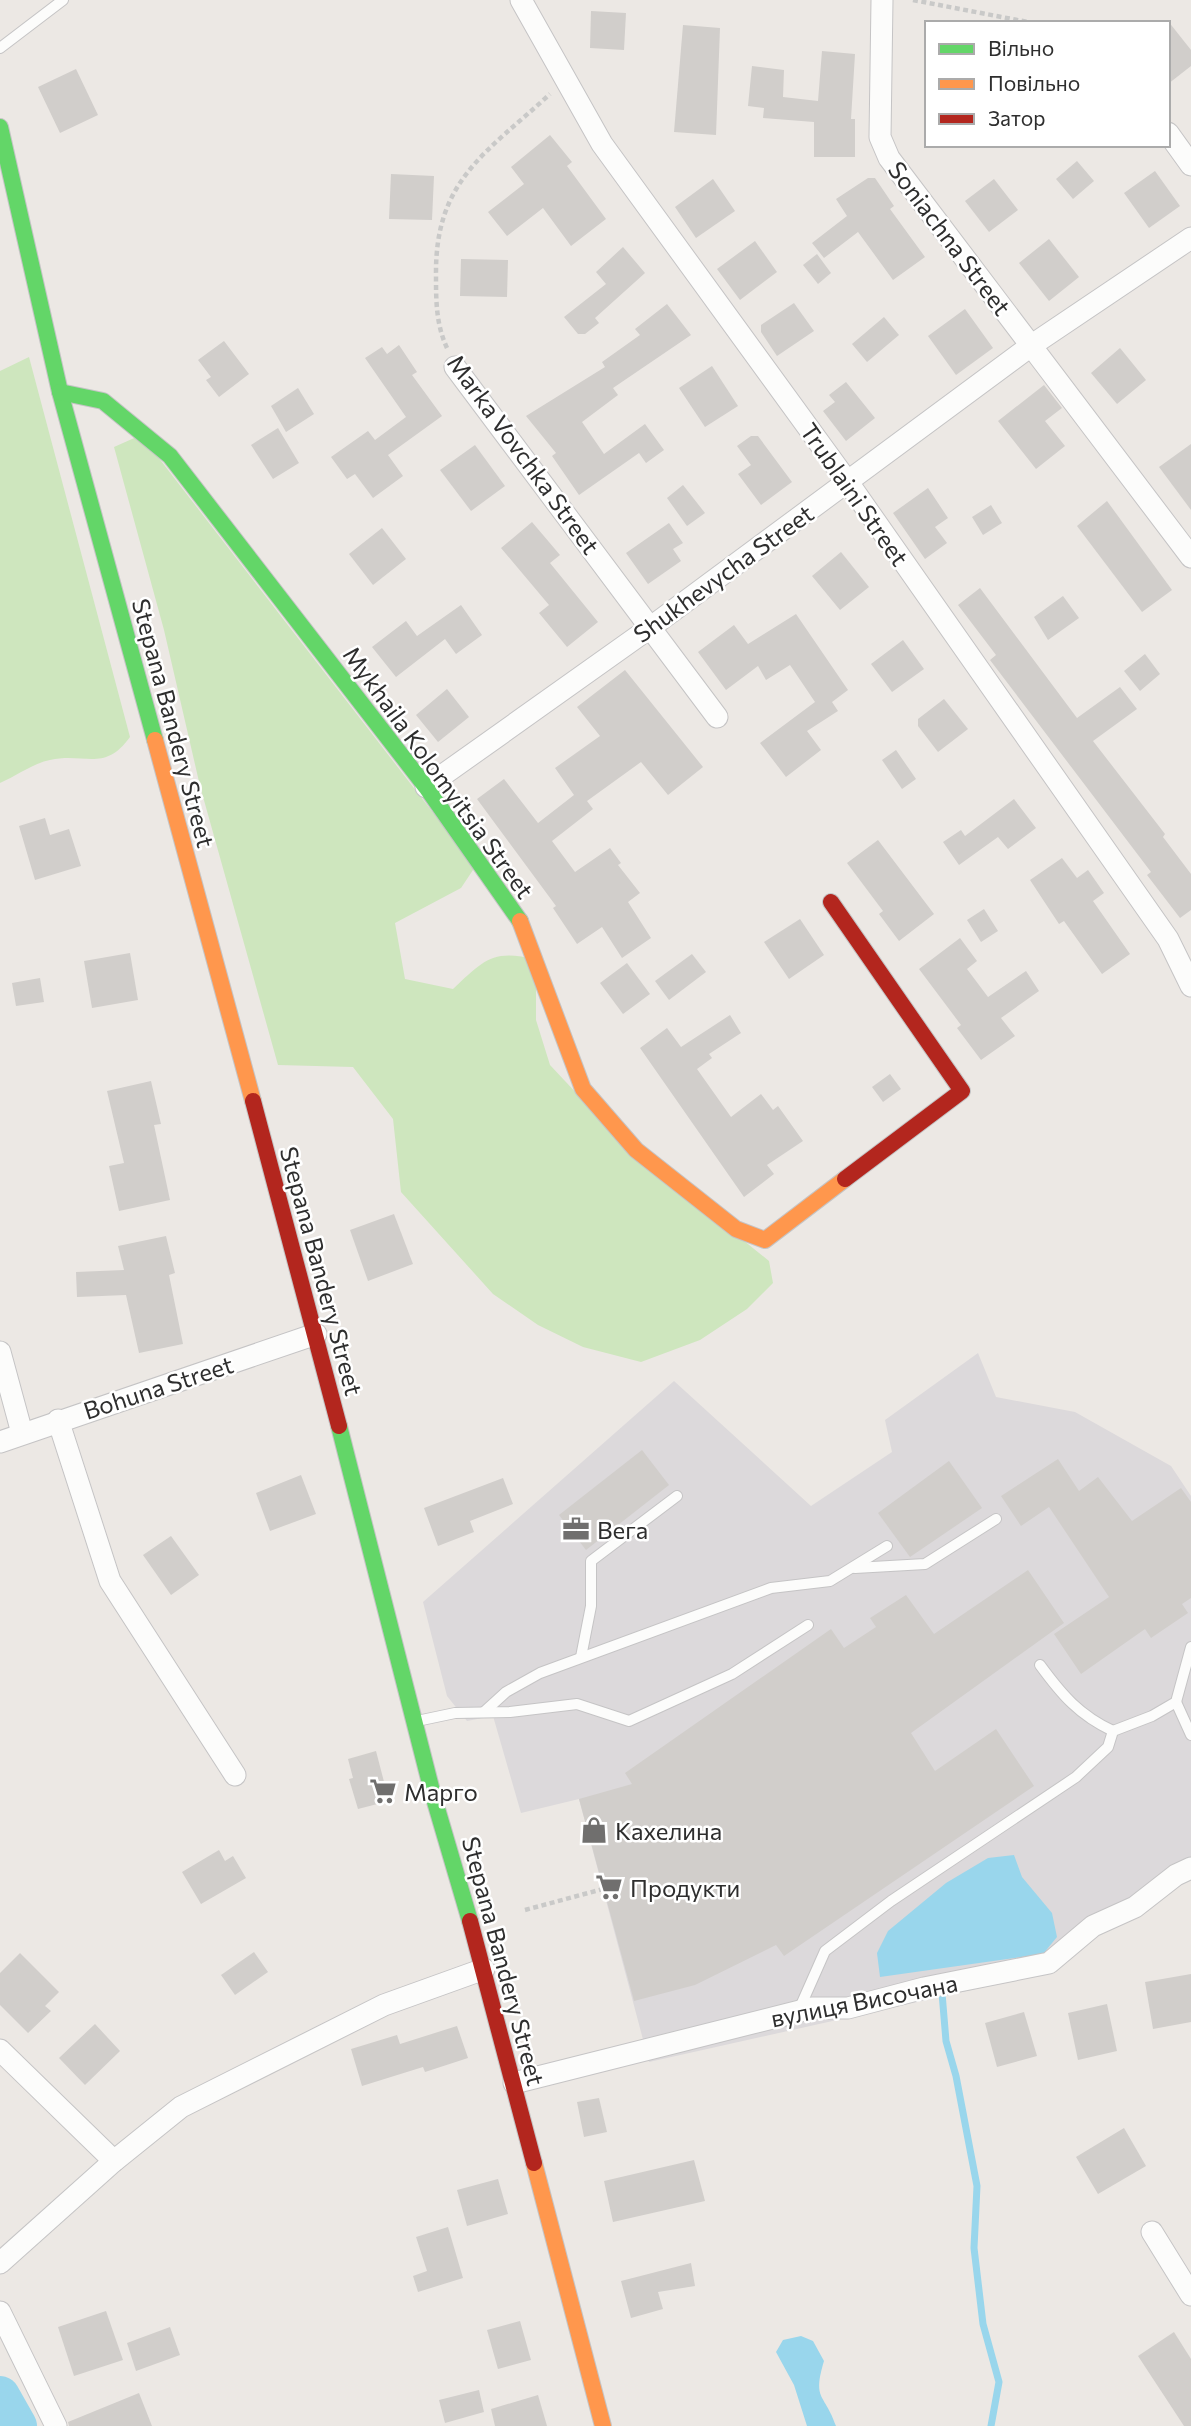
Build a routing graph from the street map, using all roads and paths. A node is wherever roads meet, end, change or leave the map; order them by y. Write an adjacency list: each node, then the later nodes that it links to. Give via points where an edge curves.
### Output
1 (63, 0): 6 (lane)
2 (521, 0): 7 (street, Trublaini Street)
3 (882, 0): 12 (street, Soniachna Street, via 880,136 889,159)
4 (913, 0): 5 (path)
5 (1023, 21)
6 (0, 48)
7 (566, 79): 13 (path, Marka Vovchka Street, via 462,176 447,201 438,244 436,315); 15 (street, Trublaini Street, via 602,144)
8 (0, 127): 14 (main road, Stepana Bandery Street)
9 (1170, 135): 10 (street)
10 (1191, 165)
11 (1191, 239): 12 (street, Shukhevycha Street)
12 (1032, 345): 15 (street, Shukhevycha Street); 16 (street, Soniachna Street)
13 (455, 367): 17 (street, Marka Vovchka Street)
14 (60, 392): 19 (main road, Mykhaila Kolomyitsia Street, via 103,401 170,456); 22 (main road, Stepana Bandery Street)
15 (847, 481): 17 (street, Shukhevycha Street); 21 (street, Trublaini Street, via 1168,939)
16 (1191, 557)
17 (651, 627): 18 (street, Marka Vovchka Street); 19 (street, Shukhevycha Street)
18 (717, 718)
19 (426, 787): 20 (main road, Mykhaila Kolomyitsia Street, via 523,925 583,1089 636,1150 736,1229 765,1240 962,1091)
20 (831, 902)
21 (1191, 986)
22 (316, 1335): 24 (street, Bohuna Street); 37 (main road, Stepana Bandery Street)
23 (0, 1352): 25 (street)
24 (58, 1420): 25 (street, Bohuna Street); 40 (street, via 110,1581)
25 (22, 1433): 26 (street, Bohuna Street)
26 (0, 1442)
27 (677, 1496): 33 (lane, via 591,1561 592,1606)
28 (996, 1519): 30 (lane, via 925,1564)
29 (887, 1546): 30 (lane)
30 (852, 1568): 33 (lane, via 830,1581 771,1588)
31 (808, 1625): 36 (lane, via 732,1674 629,1721 577,1704)
32 (1191, 1647): 35 (lane)
33 (581, 1657): 36 (lane, via 506,1692)
34 (1040, 1665): 38 (lane, via 1087,1719)
35 (1176, 1702): 38 (lane); 39 (lane)
36 (484, 1712): 37 (lane)
37 (414, 1721): 44 (main road, Stepana Bandery Street)
38 (1113, 1731): 45 (lane, via 1108,1747 1076,1777 825,1951)
39 (1191, 1735)
40 (235, 1775)
41 (1191, 1868): 45 (street, вулиця Височана, via 1135,1907 1093,1926 1049,1963 848,2008)
42 (603, 1889): 43 (path)
43 (525, 1910)
44 (484, 1969): 47 (main road, Stepana Bandery Street); 48 (street, via 384,2005 181,2107)
45 (798, 2012): 47 (street, вулиця Височана)
46 (0, 2050): 48 (street)
47 (514, 2083): 54 (main road, Stepana Bandery Street)
48 (114, 2161): 50 (street)
49 (1152, 2232): 51 (street)
50 (0, 2263)
51 (1191, 2295)
52 (0, 2312): 53 (street)
53 (56, 2426)
54 (603, 2426)

